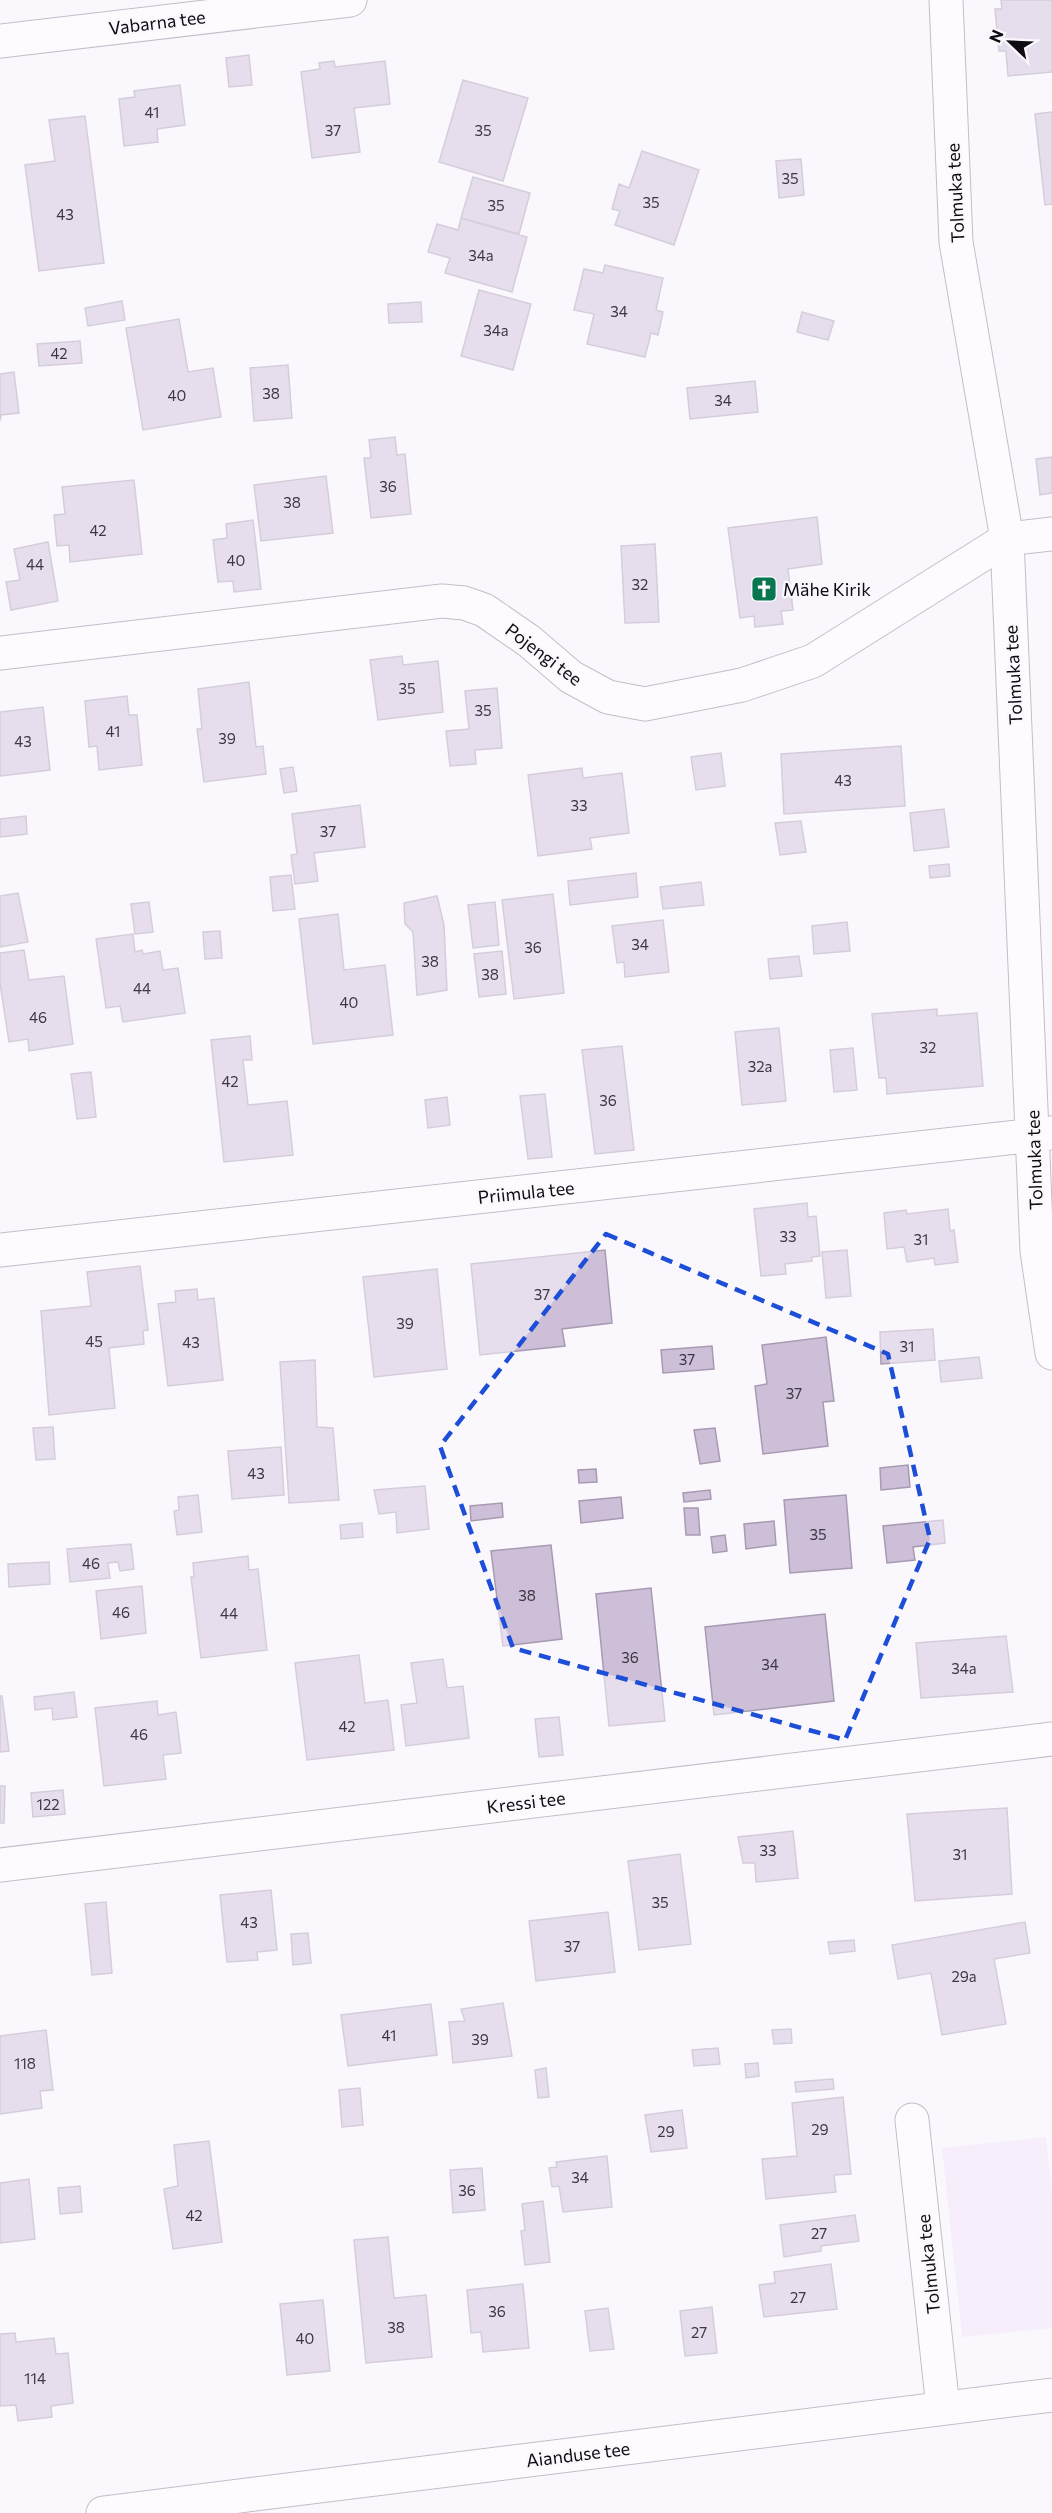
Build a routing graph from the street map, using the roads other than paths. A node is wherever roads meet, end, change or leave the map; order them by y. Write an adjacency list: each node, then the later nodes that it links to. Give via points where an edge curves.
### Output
1 (350, 0): 3 (street, Vabarna tee)
2 (946, 0): 5 (street, Tolmuka tee, via 956,242)
3 (0, 40)
4 (1052, 534): 5 (street, Pojengi tee)
5 (1007, 539): 6 (street, Pojengi tee, via 813,661 742,685 645,704 608,697 571,677 484,610 442,601); 7 (street, Tolmuka tee)
6 (0, 653)
7 (1043, 1134): 8 (street, Priimula tee); 9 (street, Tolmuka tee, via 1037,1251)
8 (0, 1250)
9 (1052, 1353)
10 (1052, 1739): 11 (street, Kressi tee)
11 (0, 1865)
12 (912, 2120): 14 (street, Tolmuka tee)
13 (1052, 2395): 14 (street, Aianduse tee)
14 (943, 2408): 15 (street, Aianduse tee)
15 (103, 2513)

